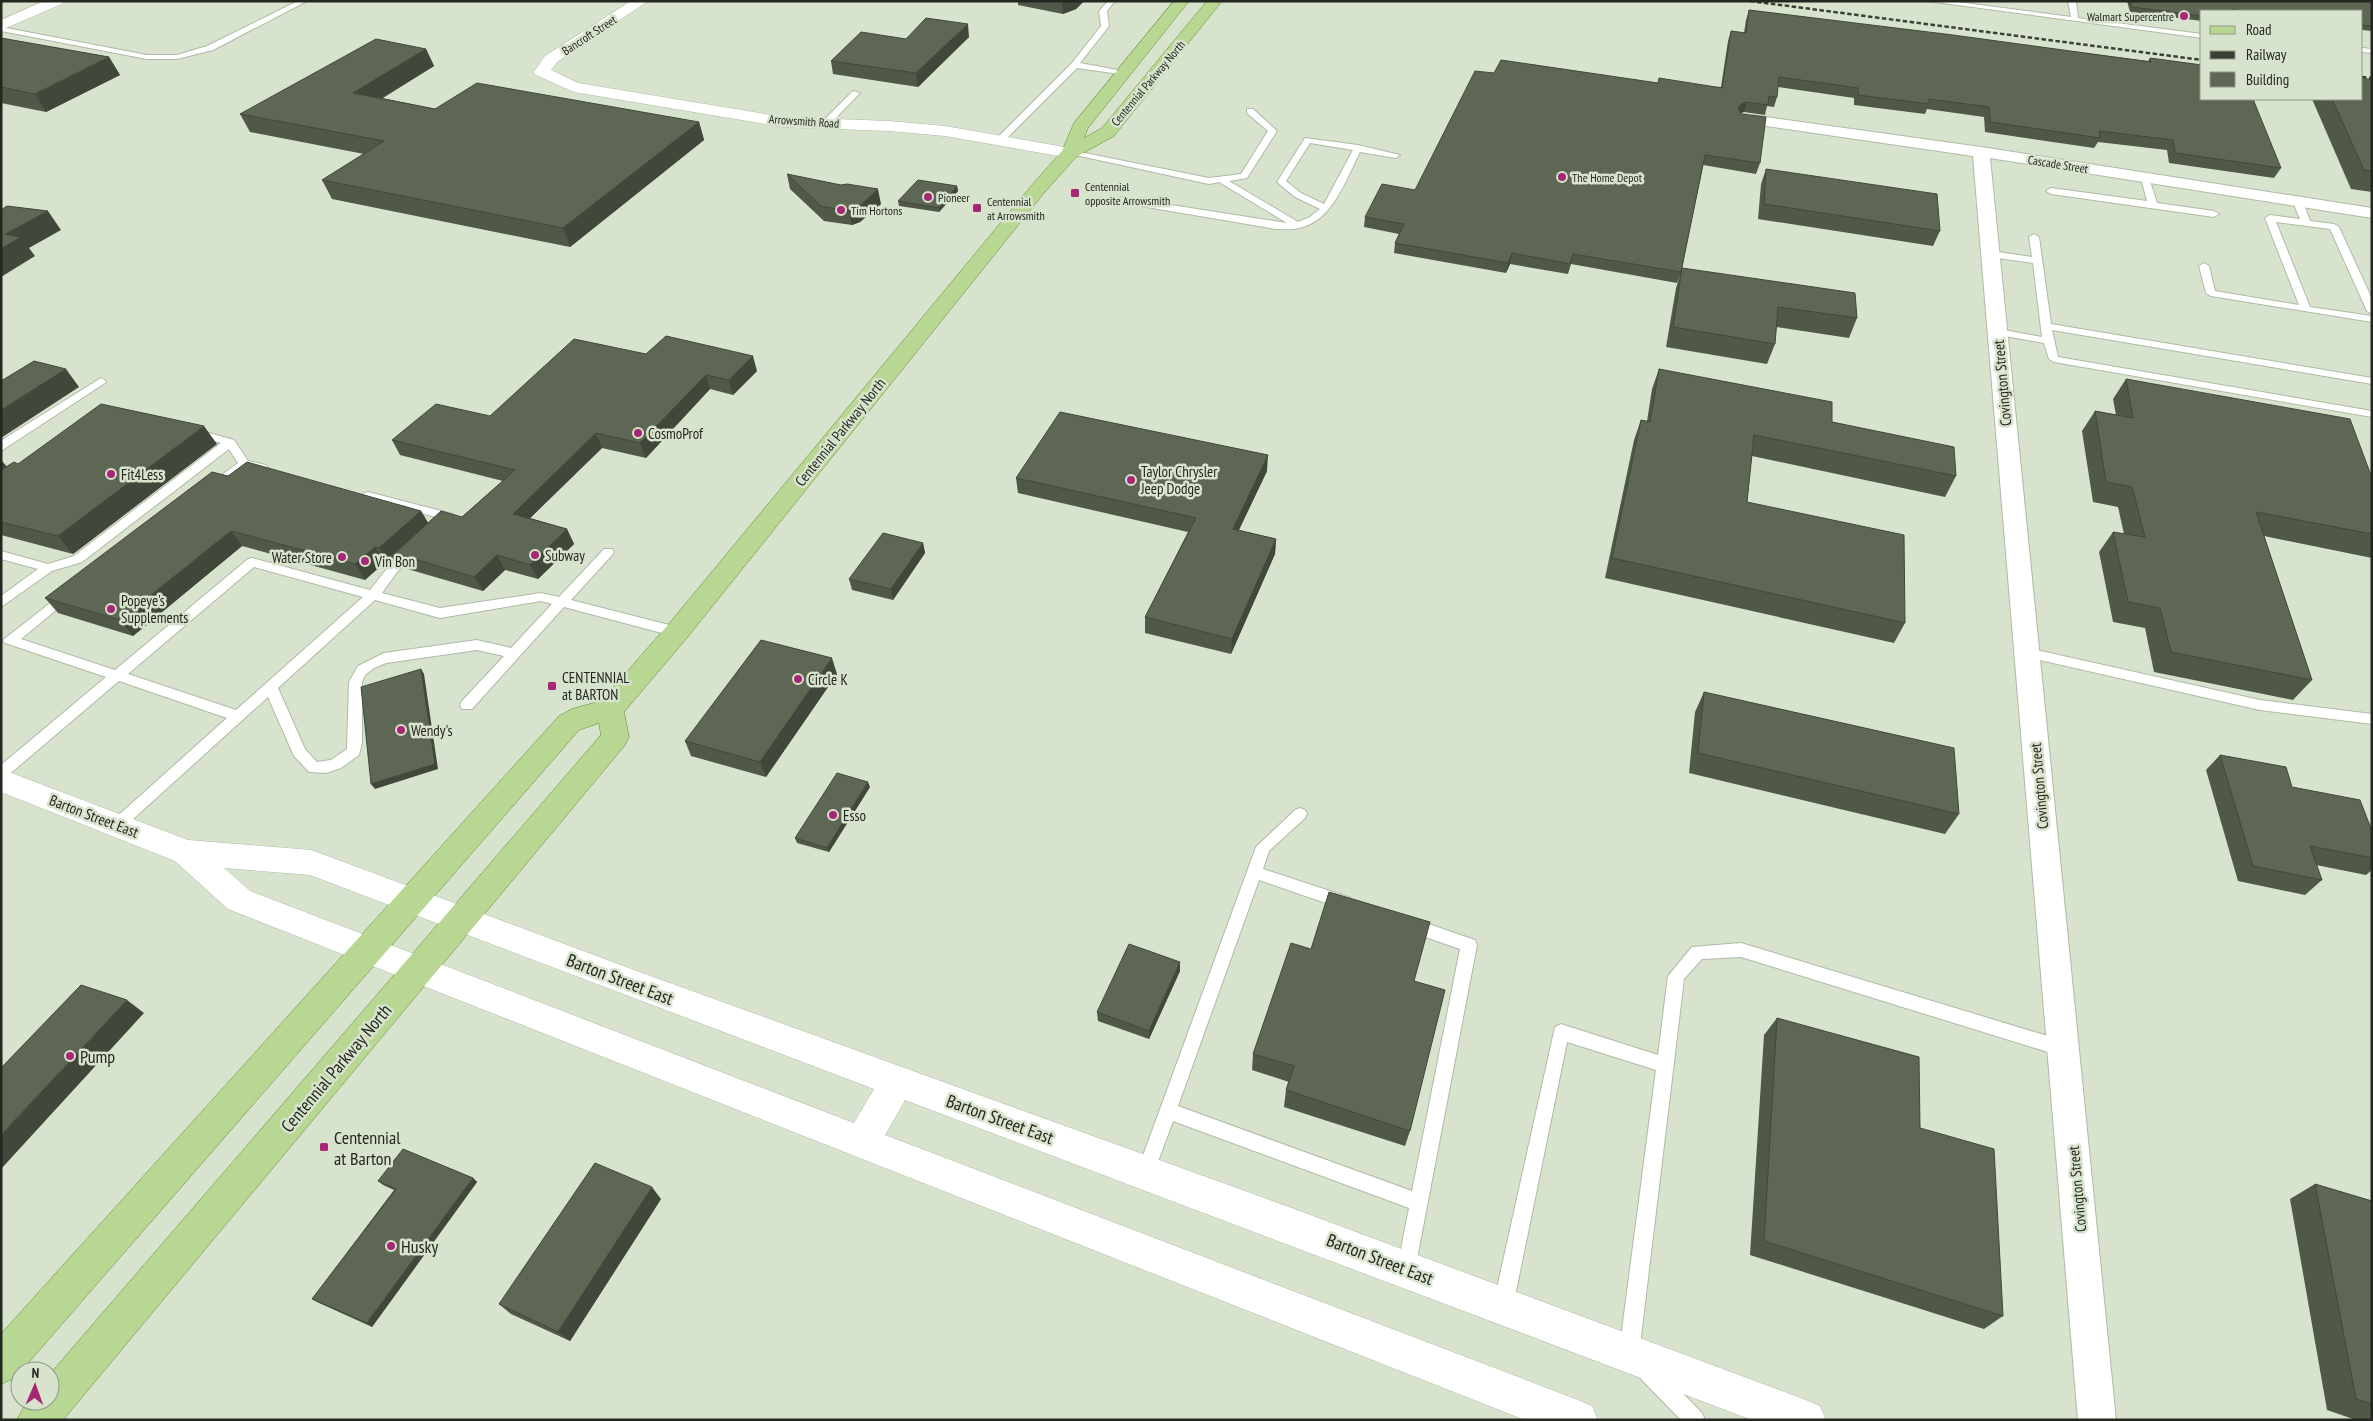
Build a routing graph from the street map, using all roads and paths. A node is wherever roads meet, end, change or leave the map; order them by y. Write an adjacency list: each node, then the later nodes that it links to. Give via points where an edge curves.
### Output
1 (57, 1): 11 (main road)
2 (278, 1): 9 (lane)
3 (641, 1): 14 (main road, Bancroft Street, via 551,59)
4 (1112, 1): 13 (lane, via 1103,11 1105,26)
5 (1182, 1): 15 (main road, Centennial Parkway North)
6 (1216, 1): 23 (main road, Centennial Parkway North, via 1108,132)
7 (1931, 1): 10 (lane)
8 (2072, 1): 10 (lane)
9 (300, 3): 11 (lane, via 210,48 166,58 147,57)
10 (2075, 20): 12 (lane)
11 (1, 27)
12 (2200, 36)
13 (1075, 65): 15 (lane); 20 (lane)
14 (542, 72): 19 (main road, Arrowsmith Road, via 574,86 783,122)
15 (1124, 73): 23 (main road, Centennial Parkway North, via 1080,127)
16 (856, 93): 19 (lane)
17 (1250, 111): 26 (lane, via 1273,131 1244,176)
18 (1744, 119): 22 (street, Cascade Street)
19 (825, 124): 20 (main road, Arrowsmith Road, via 944,131)
20 (1000, 140): 23 (main road, Arrowsmith Road)
21 (1358, 148): 24 (lane); 31 (lane); 31 (lane, via 1308,140 1281,182 1298,195)
22 (1981, 152): 25 (street, Cascade Street); 37 (street, Covington Street)
23 (1070, 153): 26 (lane, via 1201,180); 65 (main road, Centennial Parkway North)
24 (1396, 155)
25 (2145, 178): 29 (street, Cascade Street); 30 (lane)
26 (1221, 180): 35 (lane)
27 (2051, 191): 30 (lane)
28 (1120, 200): 35 (lane, via 1276,226)
29 (2298, 202): 32 (street, Cascade Street); 34 (lane)
30 (2154, 205): 33 (lane)
31 (1326, 208): 35 (lane)
32 (2372, 213)
33 (2214, 214)
34 (2306, 223): 40 (lane, via 2270,218); 41 (lane, via 2334,227)
35 (1298, 226)
36 (2034, 237): 38 (lane)
37 (1991, 254): 38 (lane); 44 (street, Covington Street)
38 (2037, 261): 43 (lane)
39 (2204, 266): 40 (lane, via 2211,293)
40 (2306, 309): 42 (lane)
41 (2372, 311)
42 (2372, 319)
43 (2046, 326): 45 (lane); 47 (lane)
44 (1998, 332): 45 (lane); 66 (street, Covington Street)
45 (2048, 341): 48 (lane, via 2054,359)
46 (101, 381): 51 (lane)
47 (2372, 381)
48 (2372, 414)
49 (184, 429): 50 (lane)
50 (230, 442): 52 (lane); 60 (lane, via 78,559)
51 (1, 448)
52 (244, 464): 53 (lane); 54 (lane)
53 (272, 471)
54 (205, 493)
55 (356, 493): 56 (lane, via 449,517)
56 (435, 530)
57 (421, 543): 62 (lane, via 393,569)
58 (608, 552): 64 (lane)
59 (1, 555): 60 (lane)
60 (48, 568): 63 (lane)
61 (80, 587): 68 (lane, via 10,640)
62 (373, 595): 64 (lane, via 440,613 541,597); 68 (lane, via 252,562); 69 (lane)
63 (1, 603)
64 (562, 603): 65 (lane); 67 (lane)
65 (677, 632): 71 (main road, Centennial Parkway North)
66 (2027, 653): 73 (lane, via 2260,705); 86 (street, Covington Street)
67 (515, 654): 69 (lane, via 477,645 374,662 363,669 355,683 354,751 348,758 325,768 314,768 299,752); 70 (lane)
68 (116, 676): 72 (lane); 74 (lane)
69 (271, 687): 72 (lane)
70 (467, 705)
71 (610, 710): 80 (main road, via 582,716 569,723); 82 (main road, Centennial Parkway North, via 615,737)
72 (238, 716): 77 (lane)
73 (2372, 719)
74 (1, 773)
75 (1, 780): 77 (main road, Barton Street East)
76 (1300, 814): 79 (lane, via 1263,847)
77 (117, 825): 78 (main road, Barton Street East)
78 (186, 852): 80 (main road, Barton Street East, via 311,864); 84 (main road, Barton Street East, via 239,900)
79 (1254, 872): 81 (lane); 89 (lane)
80 (413, 901): 82 (main road, Barton Street East); 84 (main road)
81 (1357, 907)
82 (462, 919): 85 (main road, Centennial Parkway North); 88 (main road, Barton Street East)
83 (1394, 920): 92 (lane, via 1469,945)
84 (370, 950): 85 (main road, Barton Street East); 96 (main road)
85 (419, 970): 90 (main road, Barton Street East); 97 (main road, Centennial Parkway North)
86 (2064, 1049): 87 (lane, via 1742,950 1724,950 1698,952 1676,976); 101 (street, Covington Street)
87 (1665, 1065): 94 (lane, via 1561,1032); 95 (lane)
88 (897, 1080): 90 (main road); 91 (main road, Barton Street East)
89 (1169, 1111): 91 (lane); 92 (lane)
90 (862, 1142): 98 (main road, Barton Street East)
91 (1146, 1172): 93 (main road, Barton Street East)
92 (1419, 1203): 93 (lane)
93 (1406, 1269): 94 (main road, Barton Street East)
94 (1503, 1306): 95 (main road, Barton Street East)
95 (1629, 1353): 99 (lane); 100 (main road, Barton Street East)
96 (1, 1364)
97 (37, 1420)
98 (1578, 1420)
99 (1695, 1420)
100 (1806, 1420)
101 (2098, 1420)

